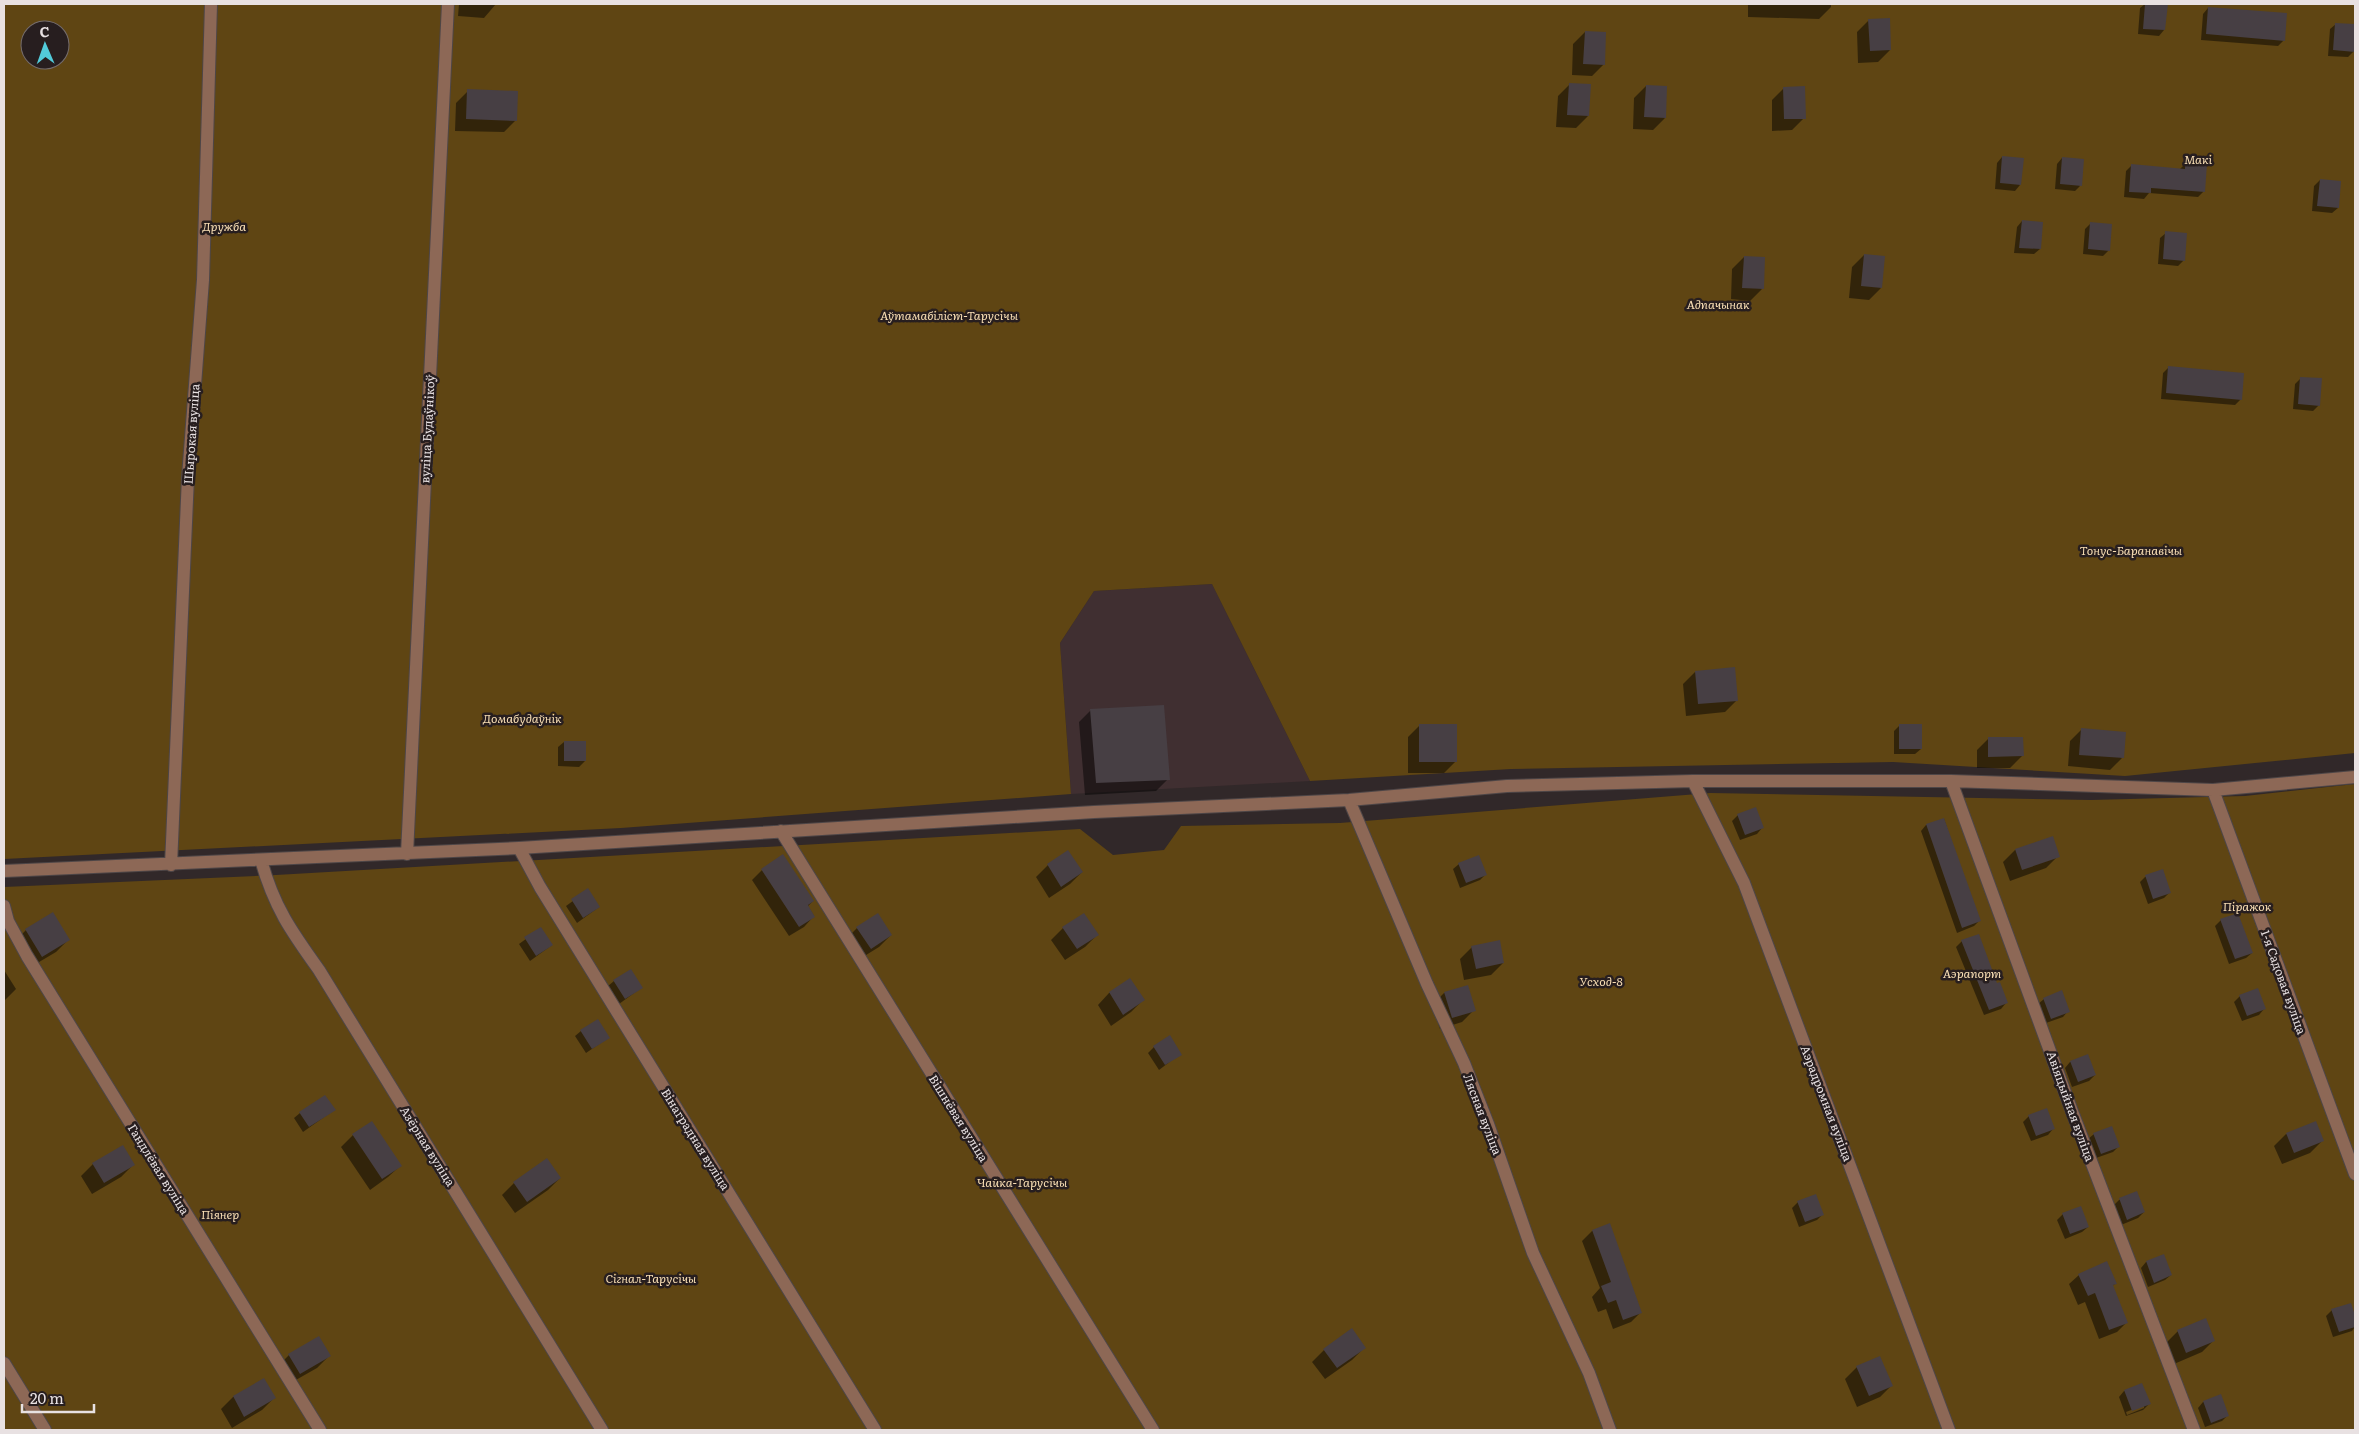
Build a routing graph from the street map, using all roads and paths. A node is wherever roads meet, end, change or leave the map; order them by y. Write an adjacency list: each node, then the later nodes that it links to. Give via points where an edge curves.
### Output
1 (211, 4): 12 (street, Шырокая вуліца, via 203,280 188,476)
2 (448, 4): 10 (street, вуліца Будаўнікоў)
3 (2355, 777): 6 (street)
4 (1693, 781): 5 (street); 7 (street, via 1507,786); 23 (street, Аэрадромная вуліца, via 1744,883)
5 (1951, 781): 6 (street); 24 (street, Авіяцыйная вуліца, via 2073,1114)
6 (2213, 790): 15 (street, 1-я Садовая вуліца)
7 (1349, 800): 8 (street); 22 (street, Лясная вуліца, via 1467,1072 1533,1253 1589,1373)
8 (781, 831): 9 (street); 21 (street, Вішнёвая вуліца)
9 (519, 848): 10 (street); 20 (street, Вінаградная вуліца)
10 (407, 854): 11 (street)
11 (260, 860): 12 (street); 19 (street, Азёрная вуліца, via 283,919 324,978)
12 (171, 865): 13 (street)
13 (4, 871)
14 (4, 906): 18 (street, Гандлёвая вуліца, via 8,921 27,956)
15 (2355, 1174)
16 (4, 1363): 17 (street)
17 (45, 1430)
18 (320, 1430)
19 (602, 1430)
20 (875, 1430)
21 (1153, 1430)
22 (1610, 1430)
23 (1949, 1430)
24 (2194, 1430)

